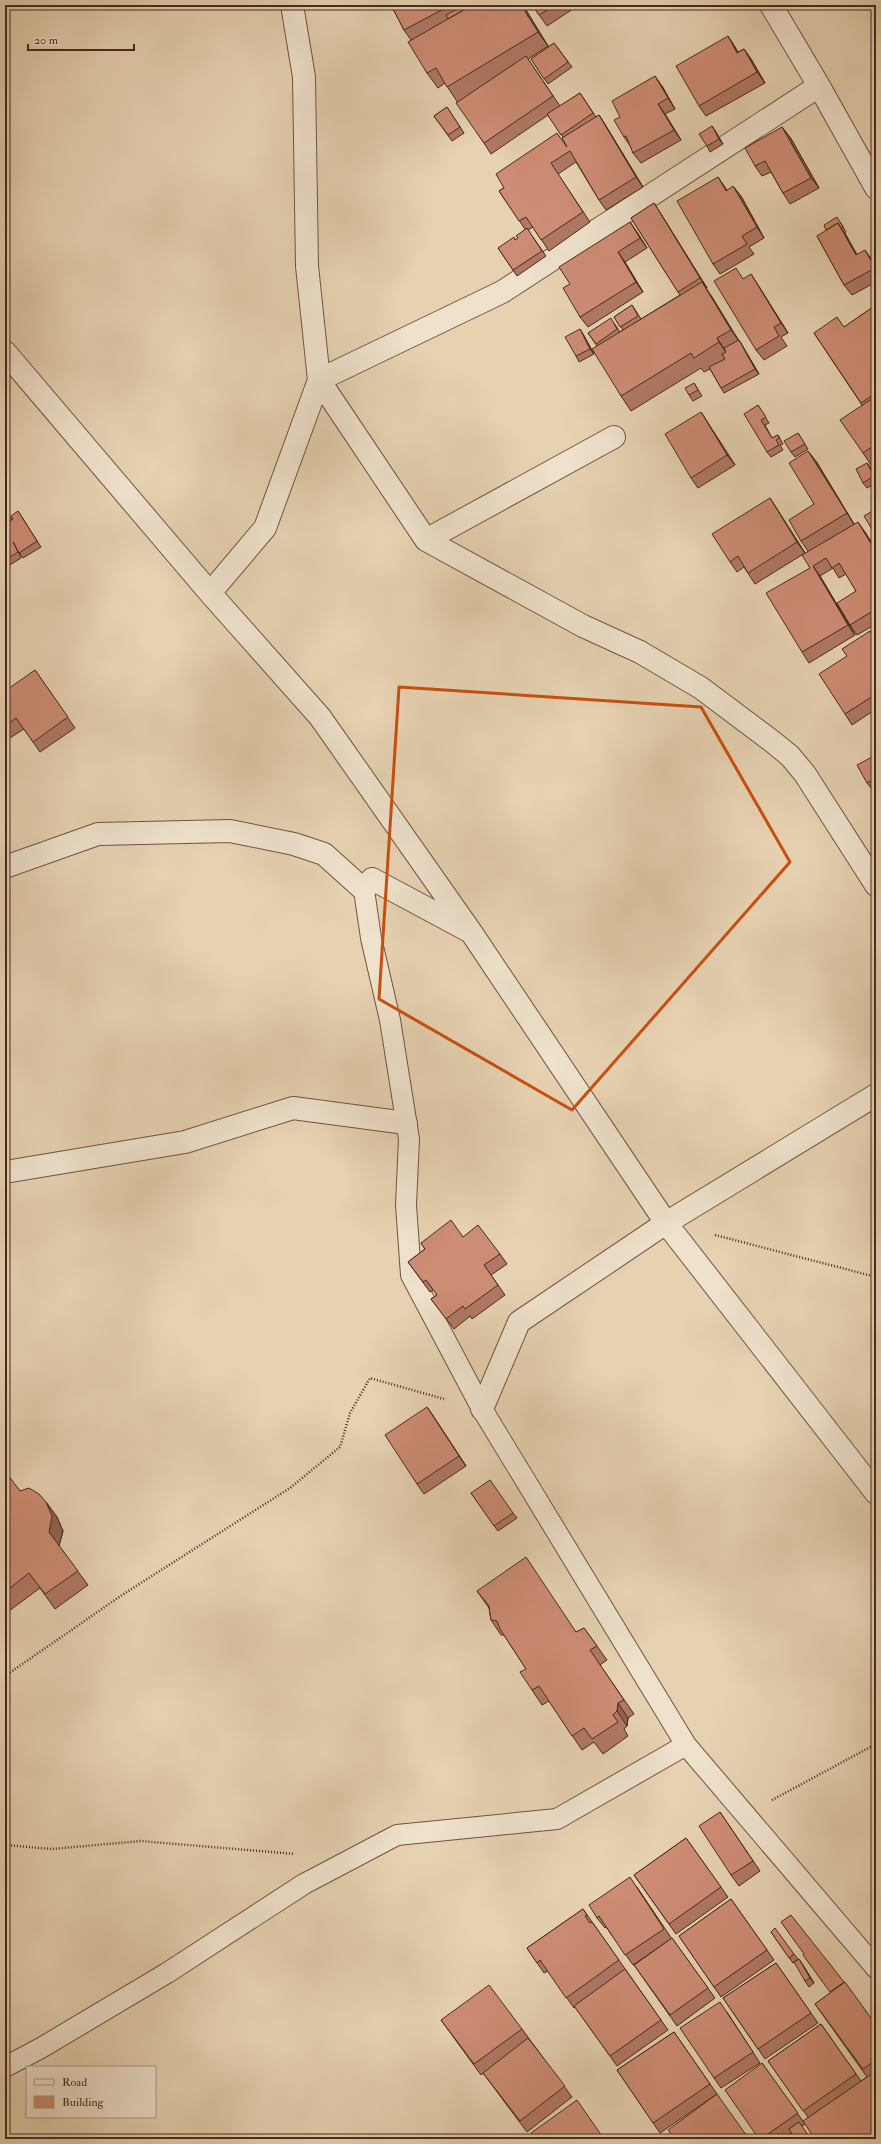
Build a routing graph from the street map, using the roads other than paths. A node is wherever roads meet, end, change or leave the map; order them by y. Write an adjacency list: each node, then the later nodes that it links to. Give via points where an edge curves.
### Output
1 (292, 5): 6 (street, via 304,77 308,266)
2 (771, 5): 3 (street)
3 (819, 86): 4 (street); 6 (street, via 502,292)
4 (876, 188)
5 (5, 352): 9 (street)
6 (319, 380): 8 (street); 9 (street, via 265,528)
7 (614, 437): 8 (street)
8 (426, 540): 11 (street, via 583,626 640,652 700,688 773,742 790,756 805,774)
9 (210, 593): 13 (street, via 320,717)
10 (5, 867): 12 (street, via 98,834 230,831 294,844 324,854)
11 (876, 886)
12 (364, 890): 13 (street, via 372,879); 15 (lane, via 371,938 390,1020)
13 (471, 932): 17 (street)
14 (876, 1095): 17 (street)
15 (406, 1123): 16 (street, via 293,1108 185,1142); 18 (lane, via 409,1139 406,1205 411,1275)
16 (5, 1172)
17 (666, 1222): 18 (street, via 519,1322); 19 (street)
18 (482, 1409): 20 (lane)
19 (876, 1493)
20 (686, 1745): 21 (lane); 22 (lane, via 557,1819 397,1835 304,1884 167,1973)
21 (876, 1968)
22 (5, 2067)

